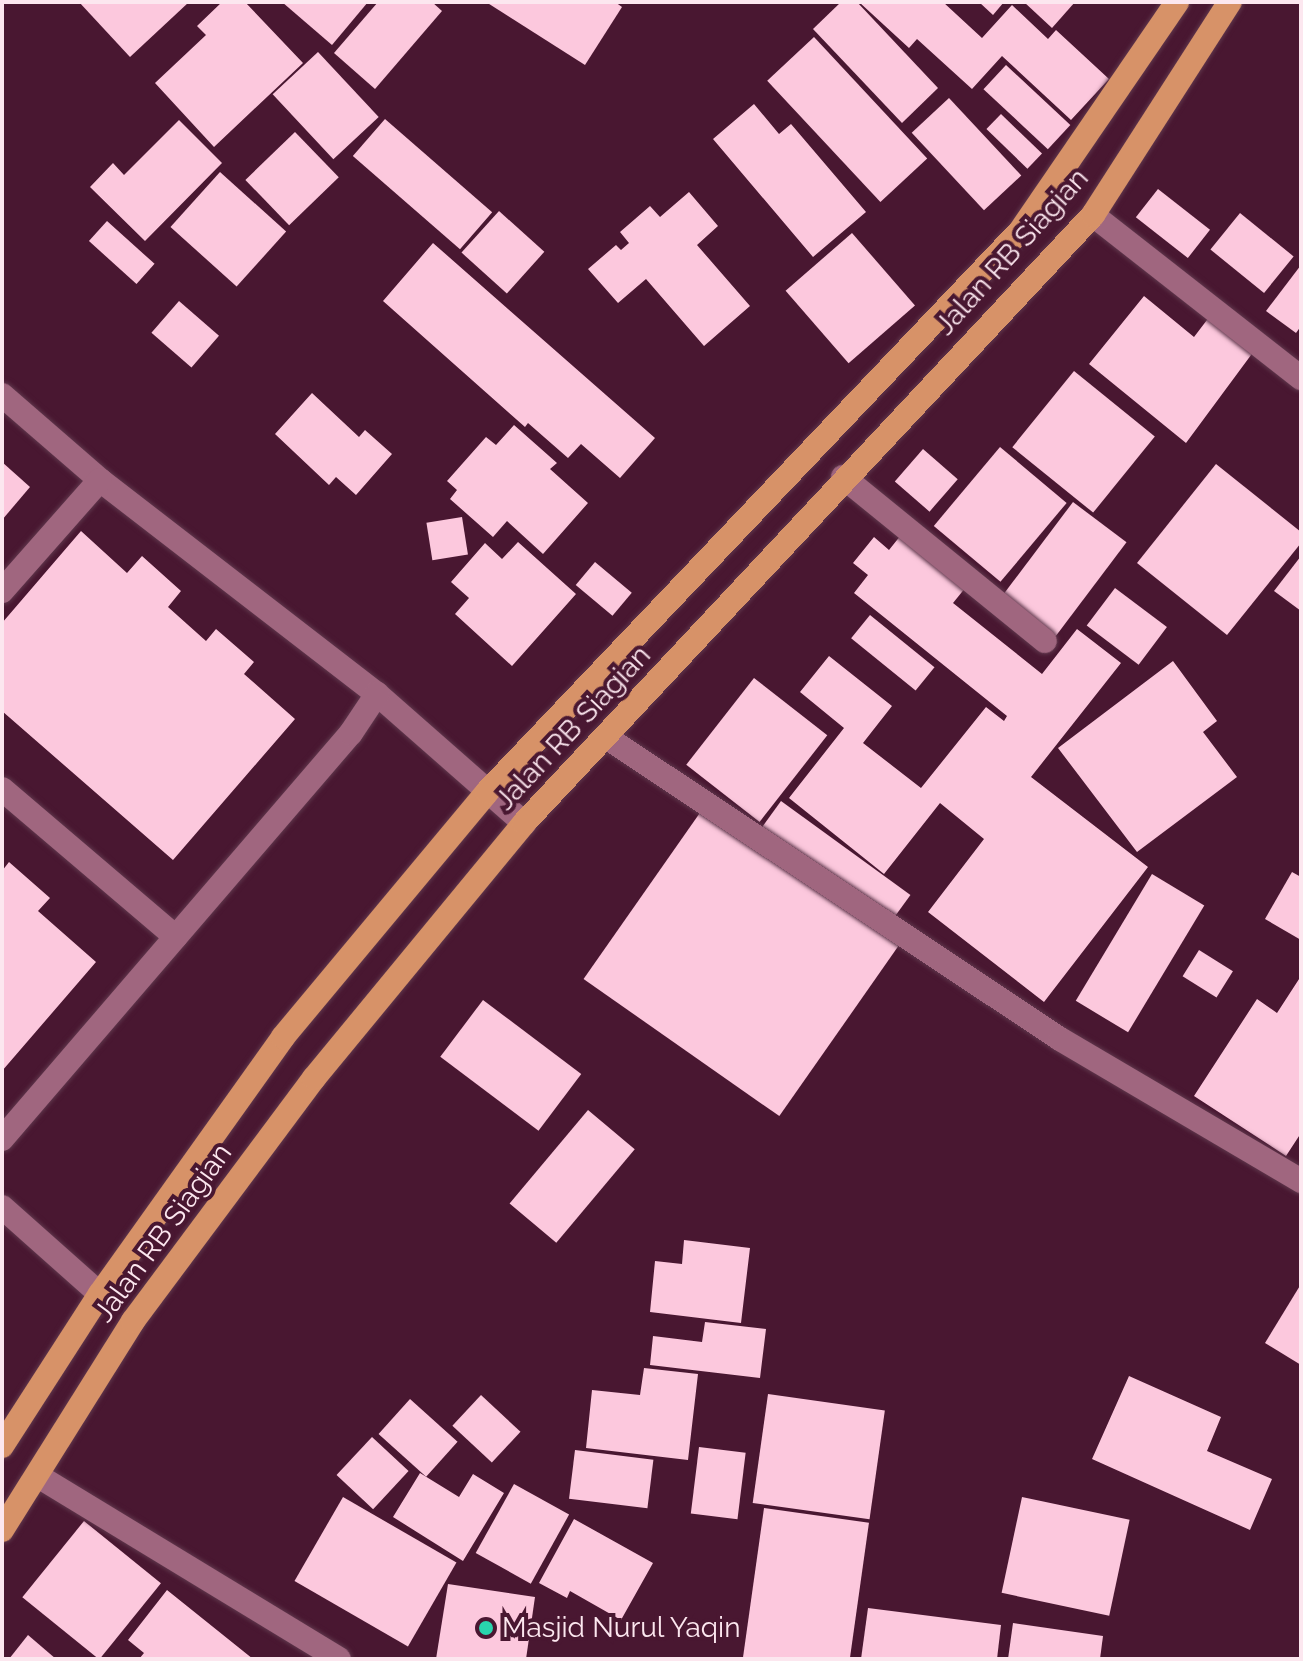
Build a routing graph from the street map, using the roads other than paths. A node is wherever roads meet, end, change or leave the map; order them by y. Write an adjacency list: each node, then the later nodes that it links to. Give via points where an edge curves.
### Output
1 (1177, 2): 13 (highway, Jalan RB Siagian, via 1021,230)
2 (1230, 2): 3 (highway, Jalan RB Siagian)
3 (1093, 215): 4 (street); 6 (highway, Jalan RB Siagian)
4 (1301, 378)
5 (2, 395): 7 (street)
6 (843, 477): 9 (street); 11 (highway, Jalan RB Siagian)
7 (100, 480): 8 (street); 10 (street)
8 (2, 591)
9 (1045, 641)
10 (377, 694): 13 (street); 15 (street, via 351,733)
11 (606, 737): 14 (highway, Jalan RB Siagian); 17 (street, via 1060,1039)
12 (2, 789): 15 (street)
13 (487, 792): 14 (street); 19 (highway, Jalan RB Siagian, via 283,1037)
14 (524, 823): 21 (highway, Jalan RB Siagian, via 314,1078 152,1295)
15 (176, 937): 16 (street)
16 (2, 1139)
17 (1301, 1181)
18 (2, 1207): 19 (street)
19 (100, 1294): 20 (highway, Jalan RB Siagian)
20 (2, 1446)
21 (38, 1476): 22 (highway, Jalan RB Siagian); 23 (street)
22 (2, 1530)
23 (339, 1659)

